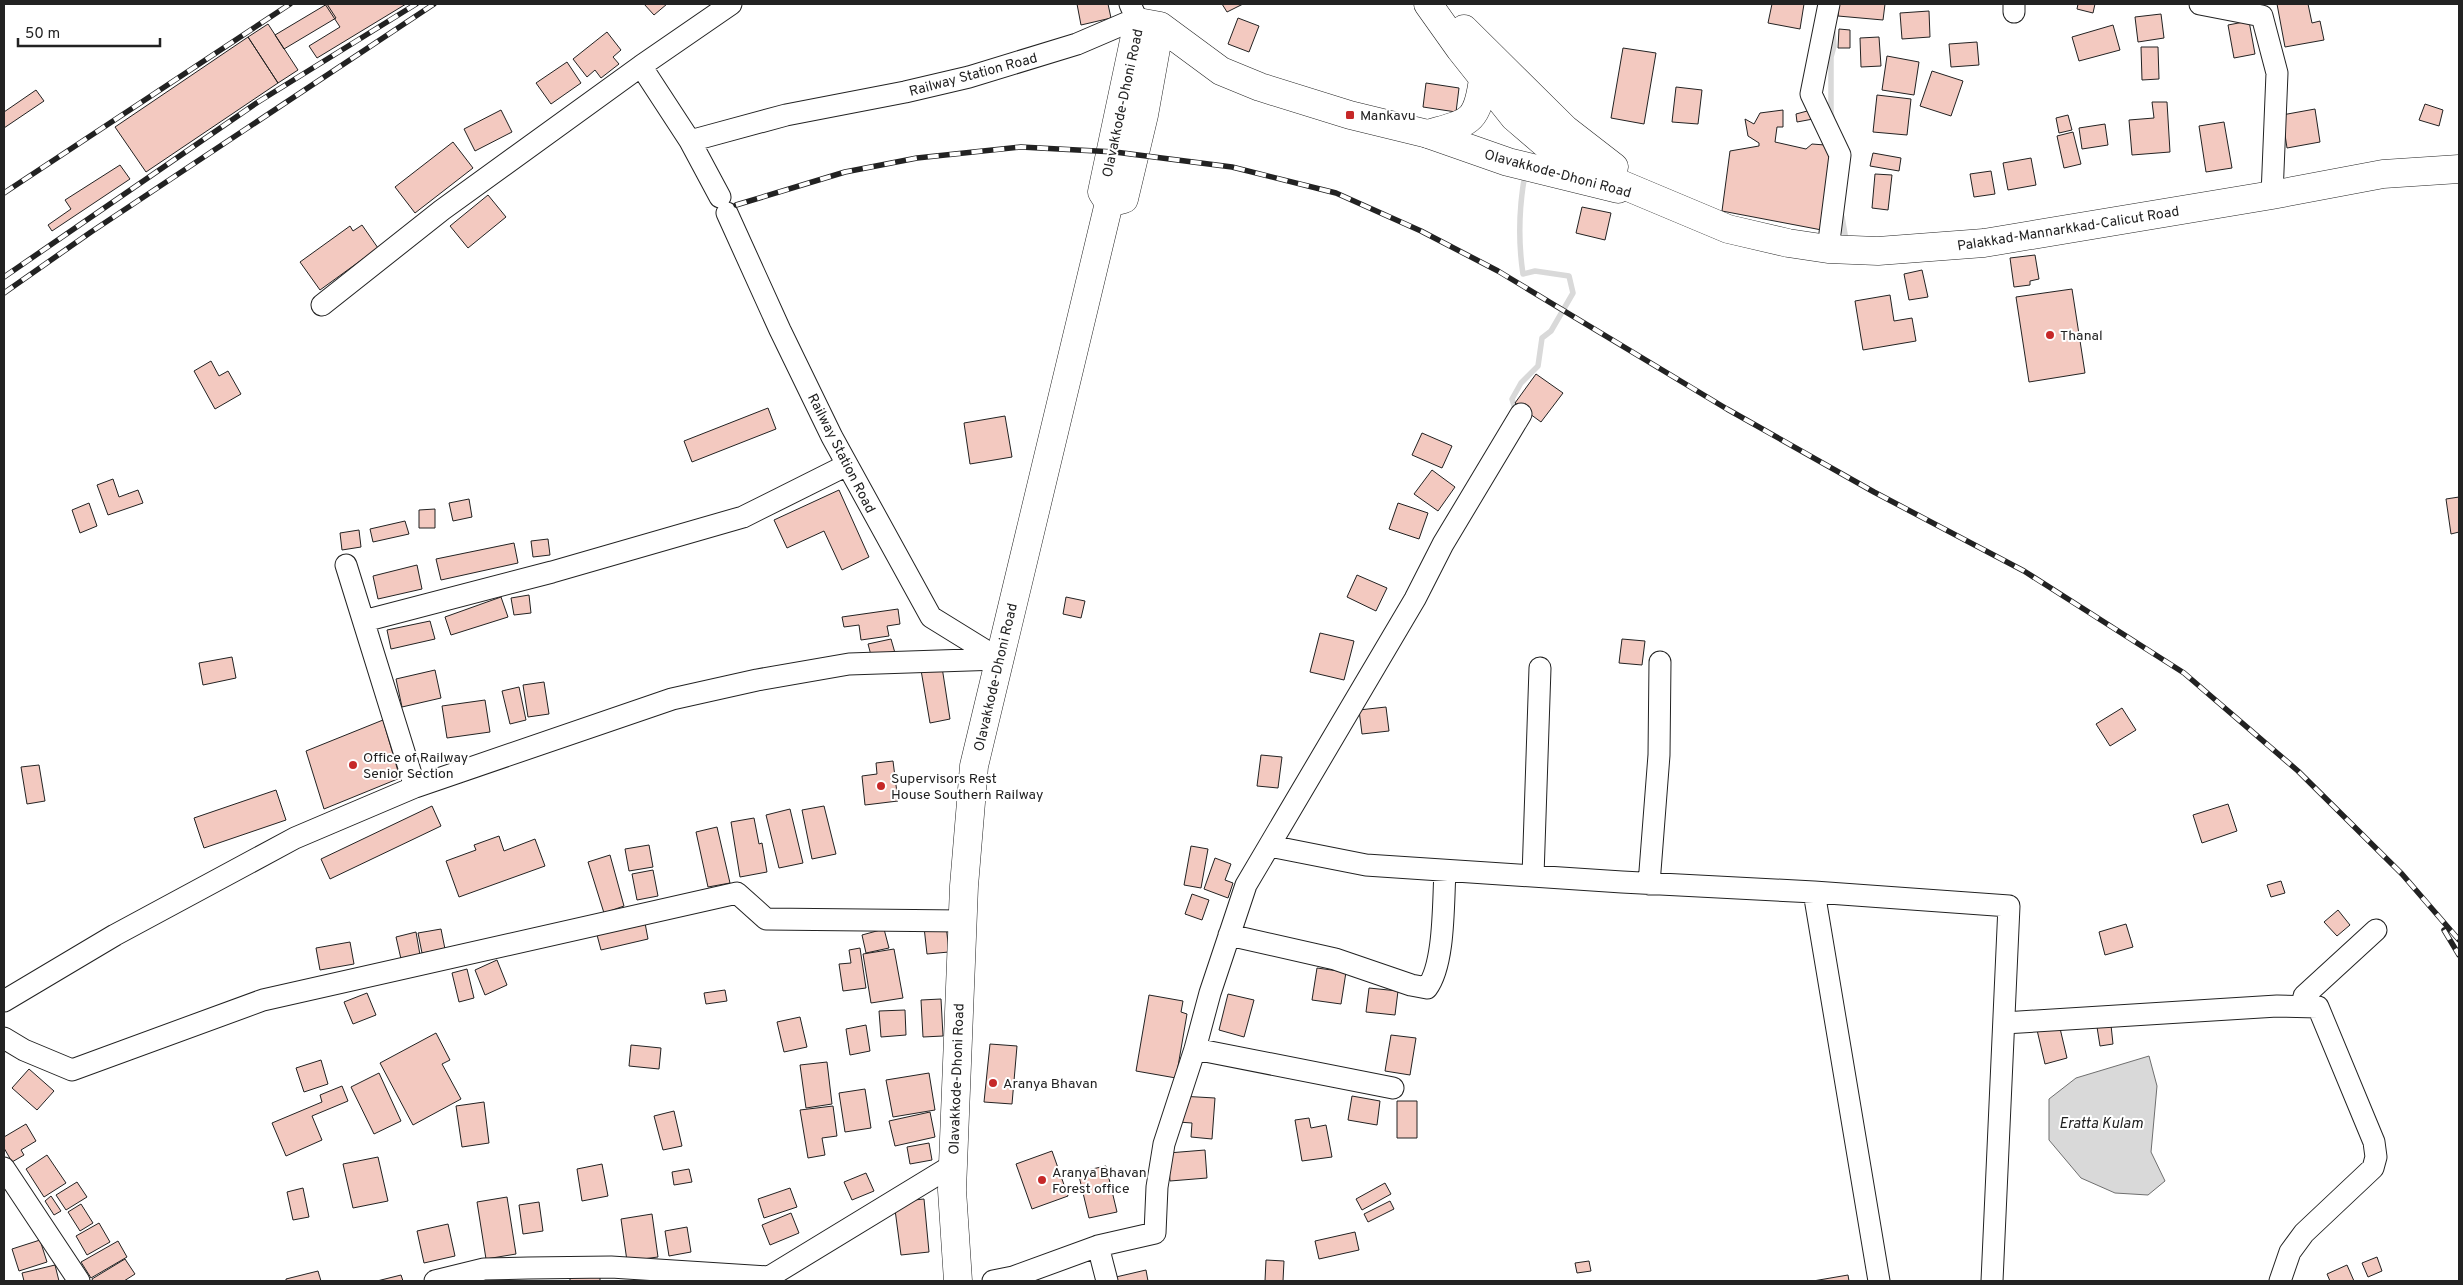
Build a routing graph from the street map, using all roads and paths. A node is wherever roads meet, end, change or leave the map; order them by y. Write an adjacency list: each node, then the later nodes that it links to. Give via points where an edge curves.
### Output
1 (731, 4): 8 (street)
2 (1428, 4): 9 (main road, Palakkad-Mannarkkad-Calicut Road)
3 (1439, 4): 14 (main road, Palakkad-Mannarkkad-Calicut Road, via 1566,129)
4 (1829, 4): 15 (street, via 1811,94 1840,155)
5 (2200, 4): 6 (street)
6 (2264, 10): 13 (street, via 2277,73)
7 (1143, 17): 10 (main road, Olavakkode-Dhoni Road, via 1221,71 1350,115); 11 (street, Railway Station Road, via 1077,44 969,78 786,115); 21 (main road, Olavakkode-Dhoni Road, via 1102,192 1109,203)
8 (641, 66): 11 (street); 16 (street, via 442,210)
9 (1482, 78): 10 (main road, via 1475,113 1461,124); 14 (main road, Palakkad-Mannarkkad-Calicut Road, via 1514,117 1549,147)
10 (1428, 134): 14 (main road, Olavakkode-Dhoni Road, via 1508,162)
11 (690, 141): 18 (street, Railway Station Road, via 724,205 780,330)
12 (2459, 170): 13 (main road, Palakkad-Mannarkkad-Calicut Road, via 2383,174)
13 (2272, 195): 15 (main road, Palakkad-Mannarkkad-Calicut Road, via 1984,243 1878,251)
14 (1652, 198): 15 (main road, Palakkad-Mannarkkad-Calicut Road, via 1728,229)
15 (1828, 249)
16 (322, 305)
17 (1521, 414): 25 (street)
18 (847, 465): 20 (street, via 743,517); 21 (street, Railway Station Road, via 931,617)
19 (346, 565): 20 (street)
20 (364, 621): 24 (street)
21 (999, 659): 24 (street, via 849,664 757,680 672,700); 30 (main road, Olavakkode-Dhoni Road, via 974,766)
22 (1660, 662): 28 (street, via 1659,755)
23 (1540, 668): 27 (street)
24 (415, 787): 33 (street, via 294,838 115,935)
25 (1270, 846): 26 (street, via 1366,865); 32 (street, via 1246,884)
26 (1445, 872): 27 (street); 32 (street, via 1435,977 1427,988 1335,959)
27 (1533, 876): 28 (street)
28 (1649, 884): 29 (street)
29 (1814, 892): 35 (street, via 2009,906); 49 (street)
30 (962, 921): 36 (street, via 766,919 737,893 263,1000 72,1070); 39 (main road, Olavakkode-Dhoni Road)
31 (2376, 930): 34 (street, via 2304,996)
32 (1229, 935): 37 (street)
33 (4, 1001)
34 (2311, 1005): 35 (street); 51 (street, via 2318,1007 2371,1132 2376,1157 2373,1168 2304,1233 2290,1252)
35 (2004, 1023): 50 (street)
36 (4, 1038)
37 (1195, 1049): 38 (street); 41 (street, via 1164,1144 1157,1187 1155,1233)
38 (1393, 1088)
39 (953, 1165): 43 (street); 46 (main road, Olavakkode-Dhoni Road)
40 (4, 1168): 44 (street)
41 (1098, 1246): 47 (street, via 1013,1277); 48 (street)
42 (529, 1275): 43 (street, via 611,1267); 45 (street, via 484,1269)
43 (769, 1279)
44 (79, 1281)
45 (435, 1281)
46 (958, 1281)
47 (993, 1281)
48 (1106, 1281)
49 (1879, 1281)
50 (1992, 1281)
51 (2280, 1281)

